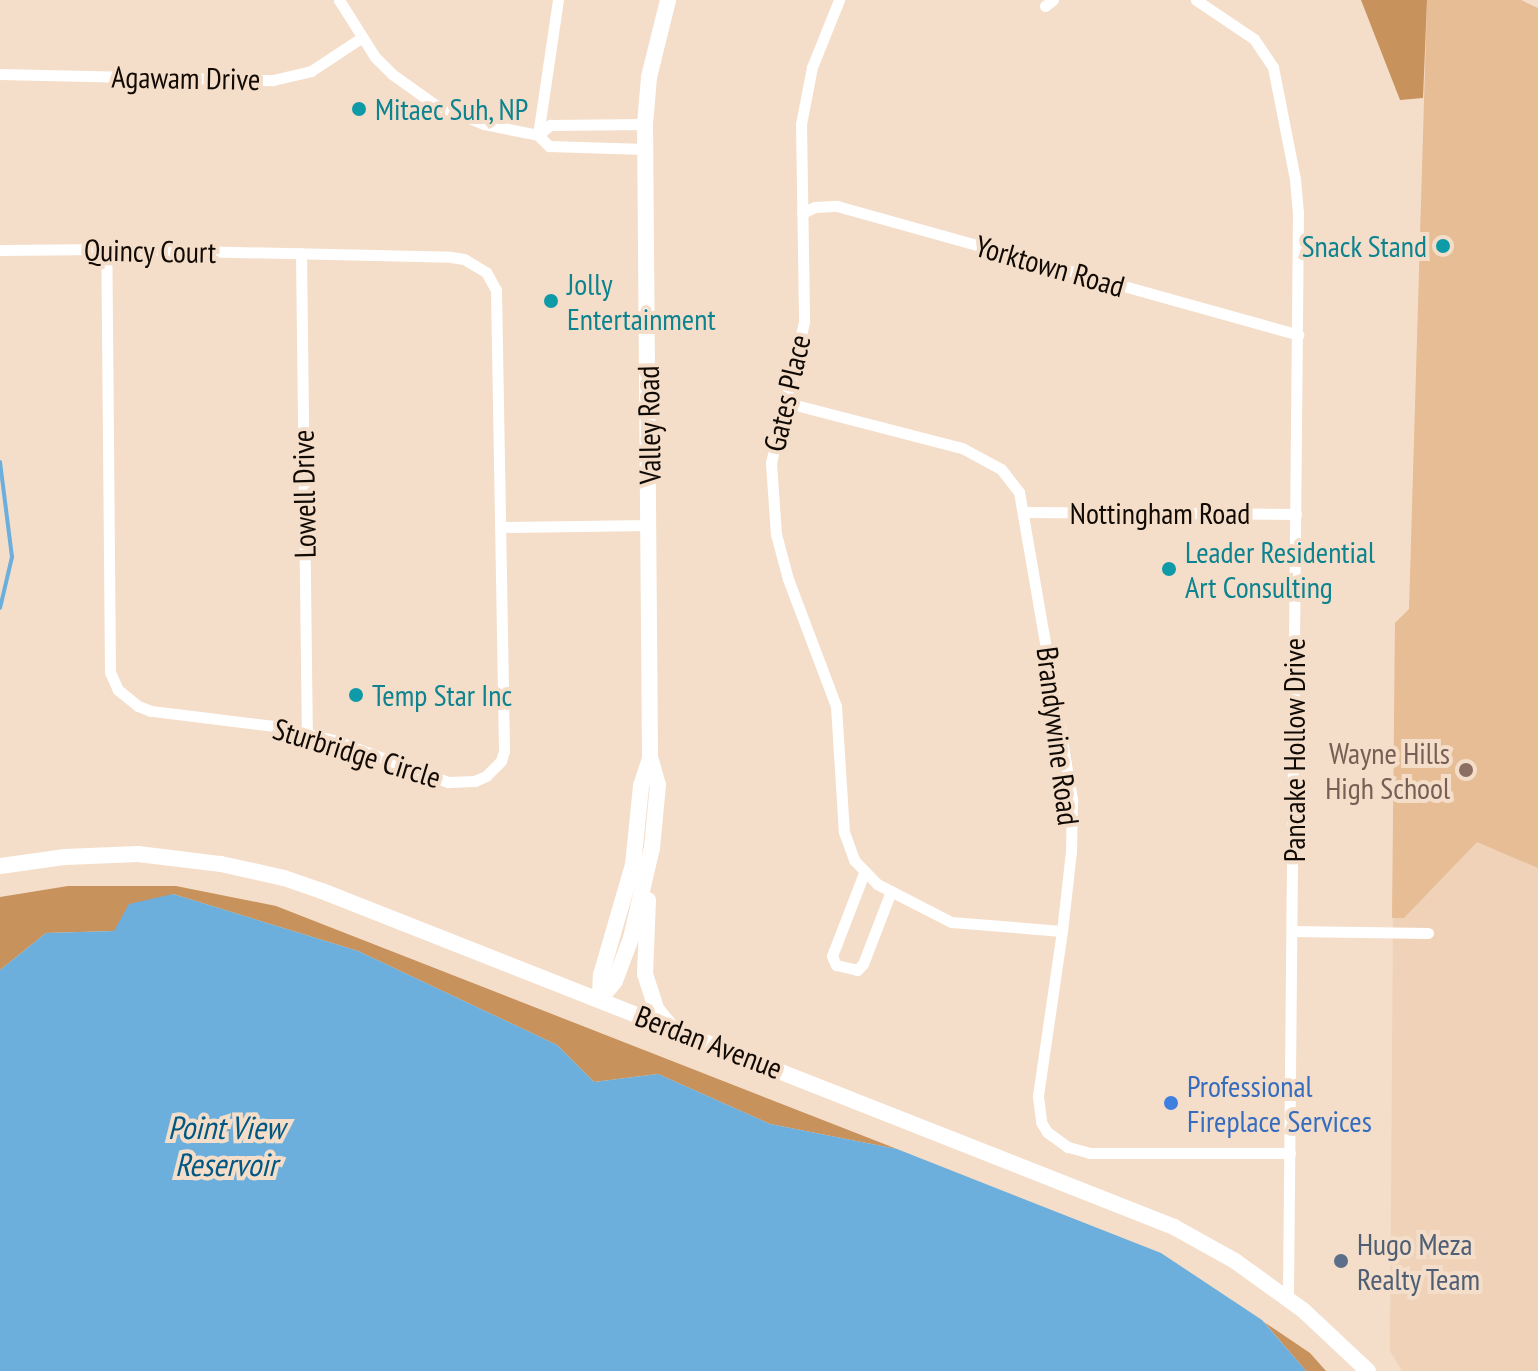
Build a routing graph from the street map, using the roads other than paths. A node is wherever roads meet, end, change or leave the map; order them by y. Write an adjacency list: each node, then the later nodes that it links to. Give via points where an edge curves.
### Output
1 (339, 0): 6 (street)
2 (558, 0): 9 (street)
3 (668, 0): 8 (main road, Valley Road, via 649,77)
4 (839, 0): 11 (street, Gates Place, via 806,90 799,158)
5 (1196, 0): 15 (street, Pancake Hollow Drive, via 1254,39 1276,77 1295,179)
6 (361, 38): 7 (street, Agawam Drive, via 319,68 273,80); 9 (street, via 412,90 458,115)
7 (0, 74)
8 (645, 124): 9 (street, via 550,125); 10 (main road, Valley Road)
9 (538, 135): 10 (street, via 549,146)
10 (645, 149): 19 (main road, Valley Road)
11 (802, 213): 15 (street, Yorktown Road, via 837,206); 16 (street, Gates Place, via 804,322)
12 (106, 249): 13 (street, Quincy Court); 14 (street, Quincy Court); 21 (street, Sturbridge Circle, via 112,679 127,699 151,711 222,717)
13 (0, 250)
14 (301, 253): 20 (street, Sturbridge Circle, via 451,257 476,264 493,280); 21 (street, Lowell Drive)
15 (1298, 335): 18 (street, Pancake Hollow Drive)
16 (784, 402): 17 (street, Brandywine Road, via 962,448 1011,479); 25 (street, Gates Place, via 771,463 776,534 836,706 844,832)
17 (1024, 512): 18 (street, Nottingham Road); 27 (street, Brandywine Road, via 1072,800)
18 (1296, 514): 28 (street, Pancake Hollow Drive)
19 (650, 525): 20 (street); 22 (main road, Valley Road)
20 (500, 527): 21 (street, Sturbridge Circle, via 504,751 495,770 475,781 448,782)
21 (307, 734)
22 (650, 757): 23 (main road, Valley Road, via 658,785); 30 (main road, Valley Road, via 641,786 633,865 601,975)
23 (652, 848): 30 (main road, Valley Road, via 623,961); 31 (main road, via 645,974 657,1010)
24 (0, 866): 30 (main road, Berdan Avenue, via 138,854 234,867 322,891)
25 (864, 873): 26 (street, Gates Place); 26 (street, via 832,956 836,965 857,970 863,964)
26 (891, 891): 27 (street, Gates Place, via 965,925)
27 (1062, 931): 32 (street, Brandywine Road, via 1038,1096 1047,1132 1068,1147 1090,1153)
28 (1293, 931): 29 (street); 32 (street, Pancake Hollow Drive)
29 (1428, 933)
30 (600, 999): 31 (main road, Berdan Avenue)
31 (671, 1027): 33 (main road, Berdan Avenue, via 1149,1216 1235,1261)
32 (1290, 1153): 33 (street, Pancake Hollow Drive)
33 (1288, 1299): 34 (main road, Berdan Avenue)
34 (1368, 1371)

